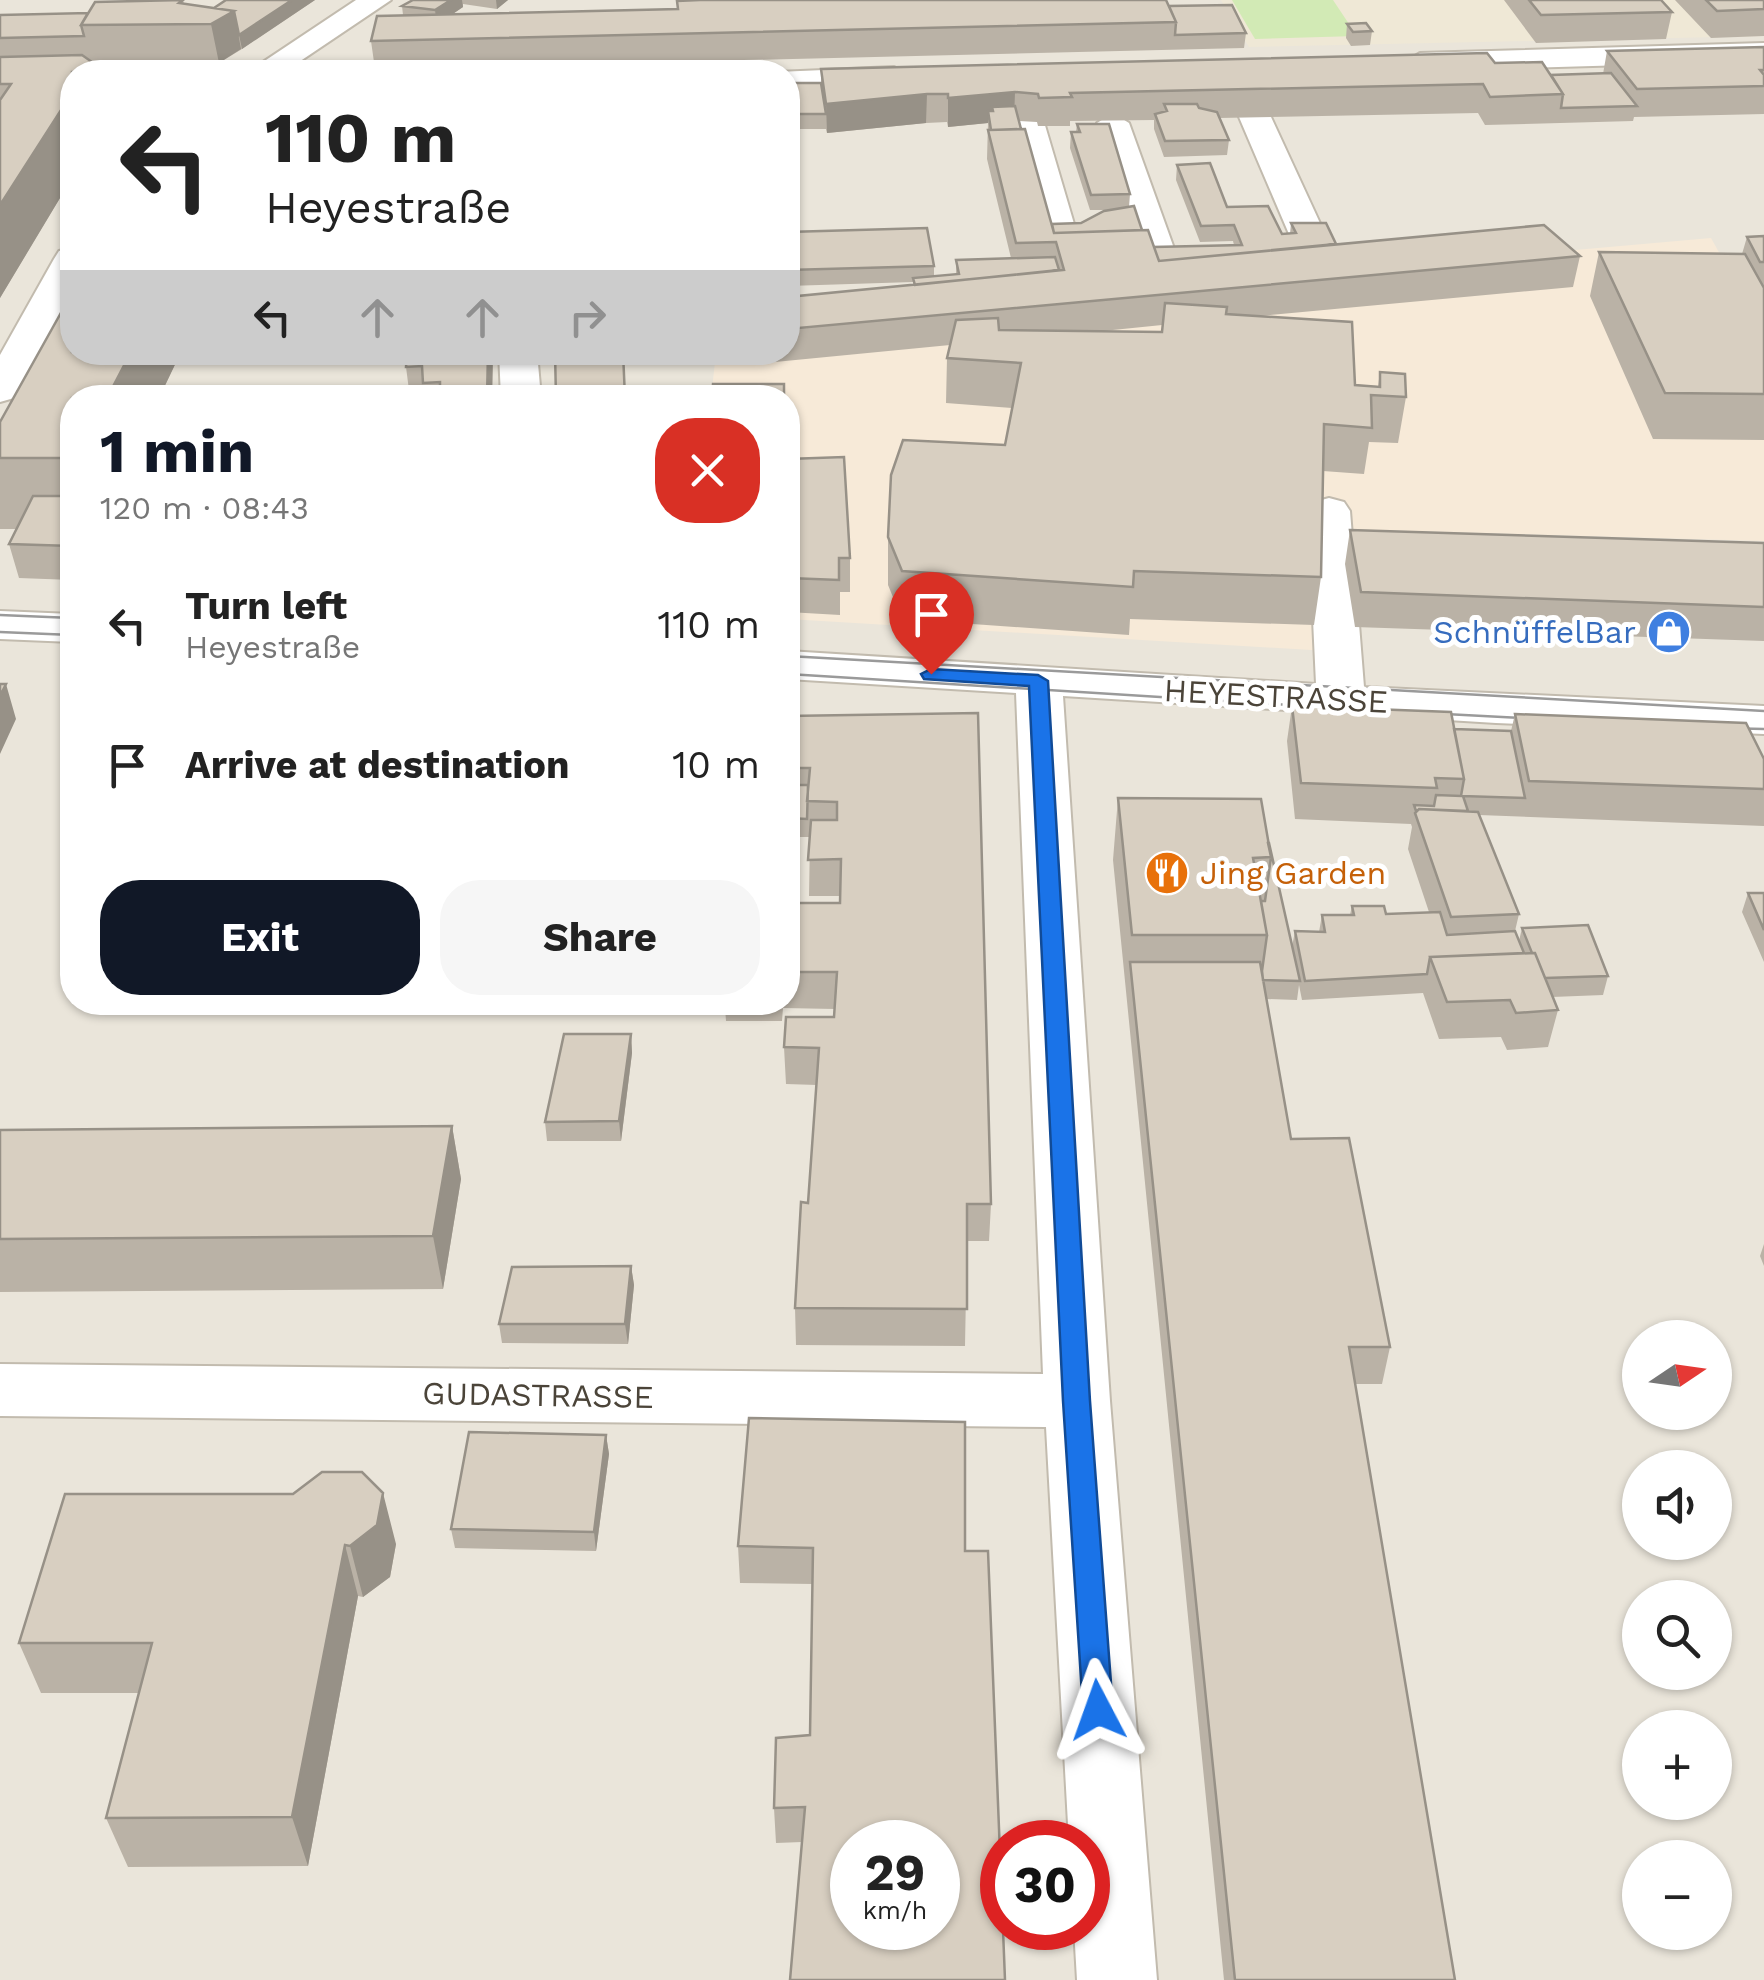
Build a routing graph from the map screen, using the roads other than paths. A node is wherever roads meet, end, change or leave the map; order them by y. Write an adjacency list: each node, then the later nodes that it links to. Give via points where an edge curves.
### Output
1 (376, 0): 3 (street)
2 (1764, 52): 4 (street)
3 (283, 60)
4 (1390, 63)
5 (919, 75): 6 (street)
6 (800, 78)
7 (1255, 117): 11 (street)
8 (1028, 122): 10 (street)
9 (1112, 123): 12 (street)
10 (1058, 234)
11 (1307, 234)
12 (1158, 254)
13 (60, 281): 14 (street)
14 (0, 390)
15 (1329, 512): 20 (street)
16 (0, 625): 17 (street)
17 (60, 628)
18 (800, 666): 19 (street, HEYESTRASSE)
19 (1038, 681): 20 (street, HEYESTRASSE); 23 (street)
20 (1342, 700): 21 (street, HEYESTRASSE)
21 (1764, 720)
22 (0, 1390): 23 (street, GUDASTRASSE)
23 (1076, 1401): 24 (street)
24 (1117, 1980)

